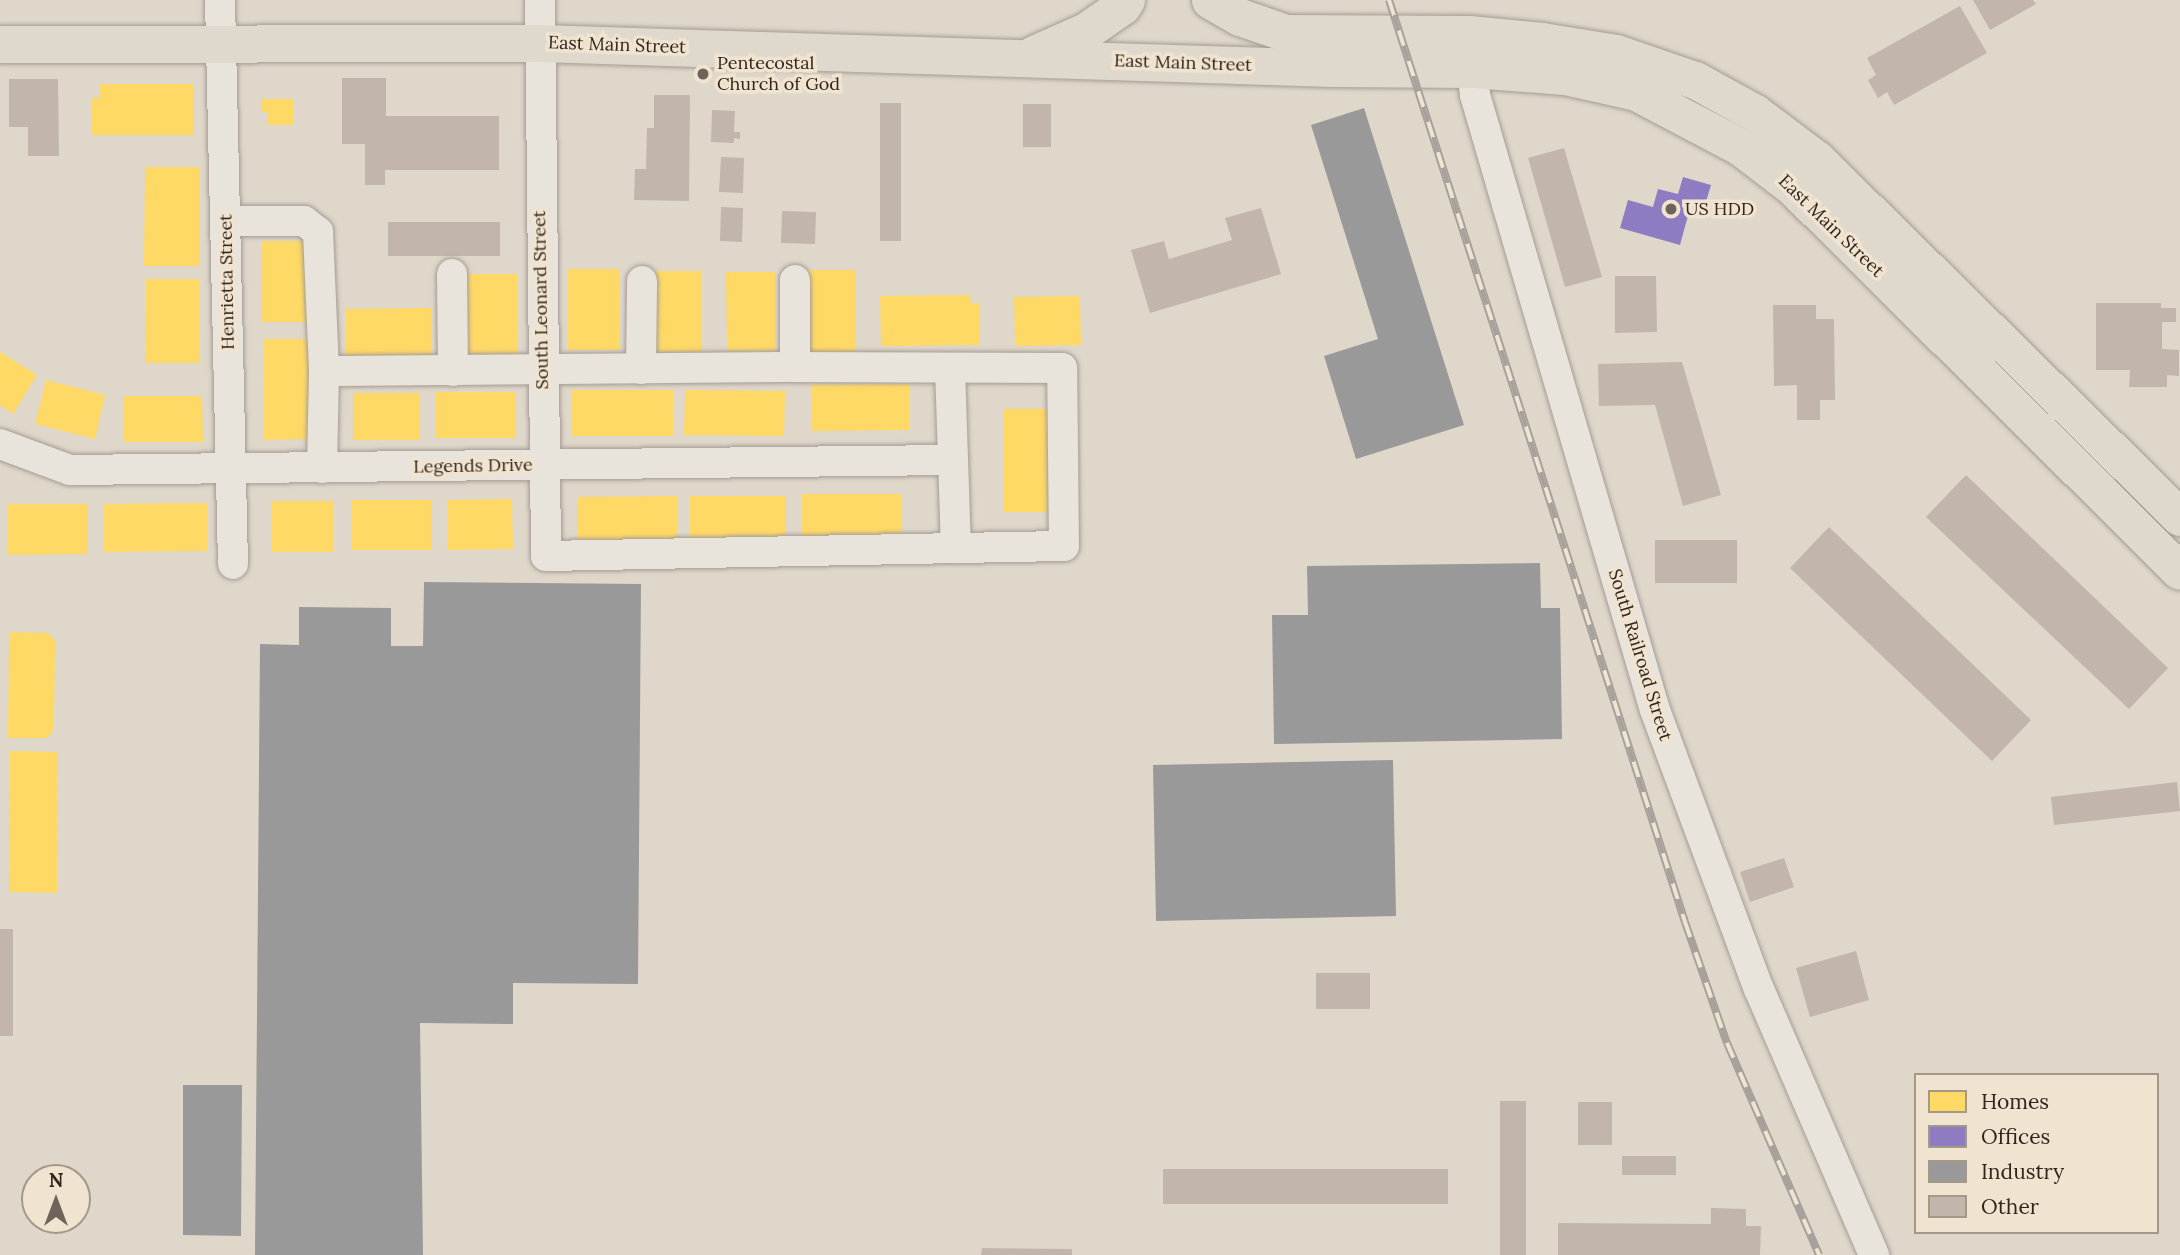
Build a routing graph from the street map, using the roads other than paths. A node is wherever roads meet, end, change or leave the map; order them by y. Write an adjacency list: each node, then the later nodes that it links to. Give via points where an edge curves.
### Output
1 (220, 0): 7 (street, Henrietta Street)
2 (540, 0): 5 (street, South Leonard Street)
3 (1126, 0): 9 (main road, via 1086,31)
4 (1210, 0): 8 (main road, East Main Street, via 1240,18 1286,33)
5 (539, 43): 7 (main road, East Main Street); 9 (main road, East Main Street); 19 (street, South Leonard Street)
6 (0, 44): 7 (main road, East Main Street)
7 (220, 46): 10 (street, Henrietta Street)
8 (1470, 51): 9 (main road, East Main Street, via 1333,68); 14 (main road, East Main Street, via 1616,52 1695,80 1755,113 1816,159); 15 (main road, East Main Street, via 1636,92 1742,148 1795,188); 31 (street, South Railroad Street, via 1475,95 1655,710 1759,989)
9 (1026, 58)
10 (225, 221): 20 (street, via 304,221 318,232); 25 (street, Henrietta Street)
11 (452, 274): 21 (street)
12 (795, 280): 16 (street)
13 (642, 281): 18 (street)
14 (1963, 303): 15 (main road); 27 (main road, East Main Street)
15 (1937, 329): 30 (main road, East Main Street)
16 (795, 367): 17 (street); 18 (street)
17 (950, 368): 23 (street); 28 (street, via 1062,368 1064,546)
18 (641, 369): 19 (street)
19 (542, 370): 21 (street); 24 (street, South Leonard Street)
20 (324, 371): 21 (street); 26 (street)
21 (453, 371)
22 (0, 444): 25 (street, Legends Drive, via 70,470)
23 (951, 460): 24 (street, Legends Drive); 28 (street)
24 (543, 466): 26 (street, Legends Drive); 28 (street, South Leonard Street, via 546,556)
25 (232, 468): 26 (street, Legends Drive); 29 (street, Henrietta Street)
26 (322, 468)
27 (2180, 517)
28 (956, 548)
29 (233, 564)
30 (2180, 571)
31 (1874, 1255)

